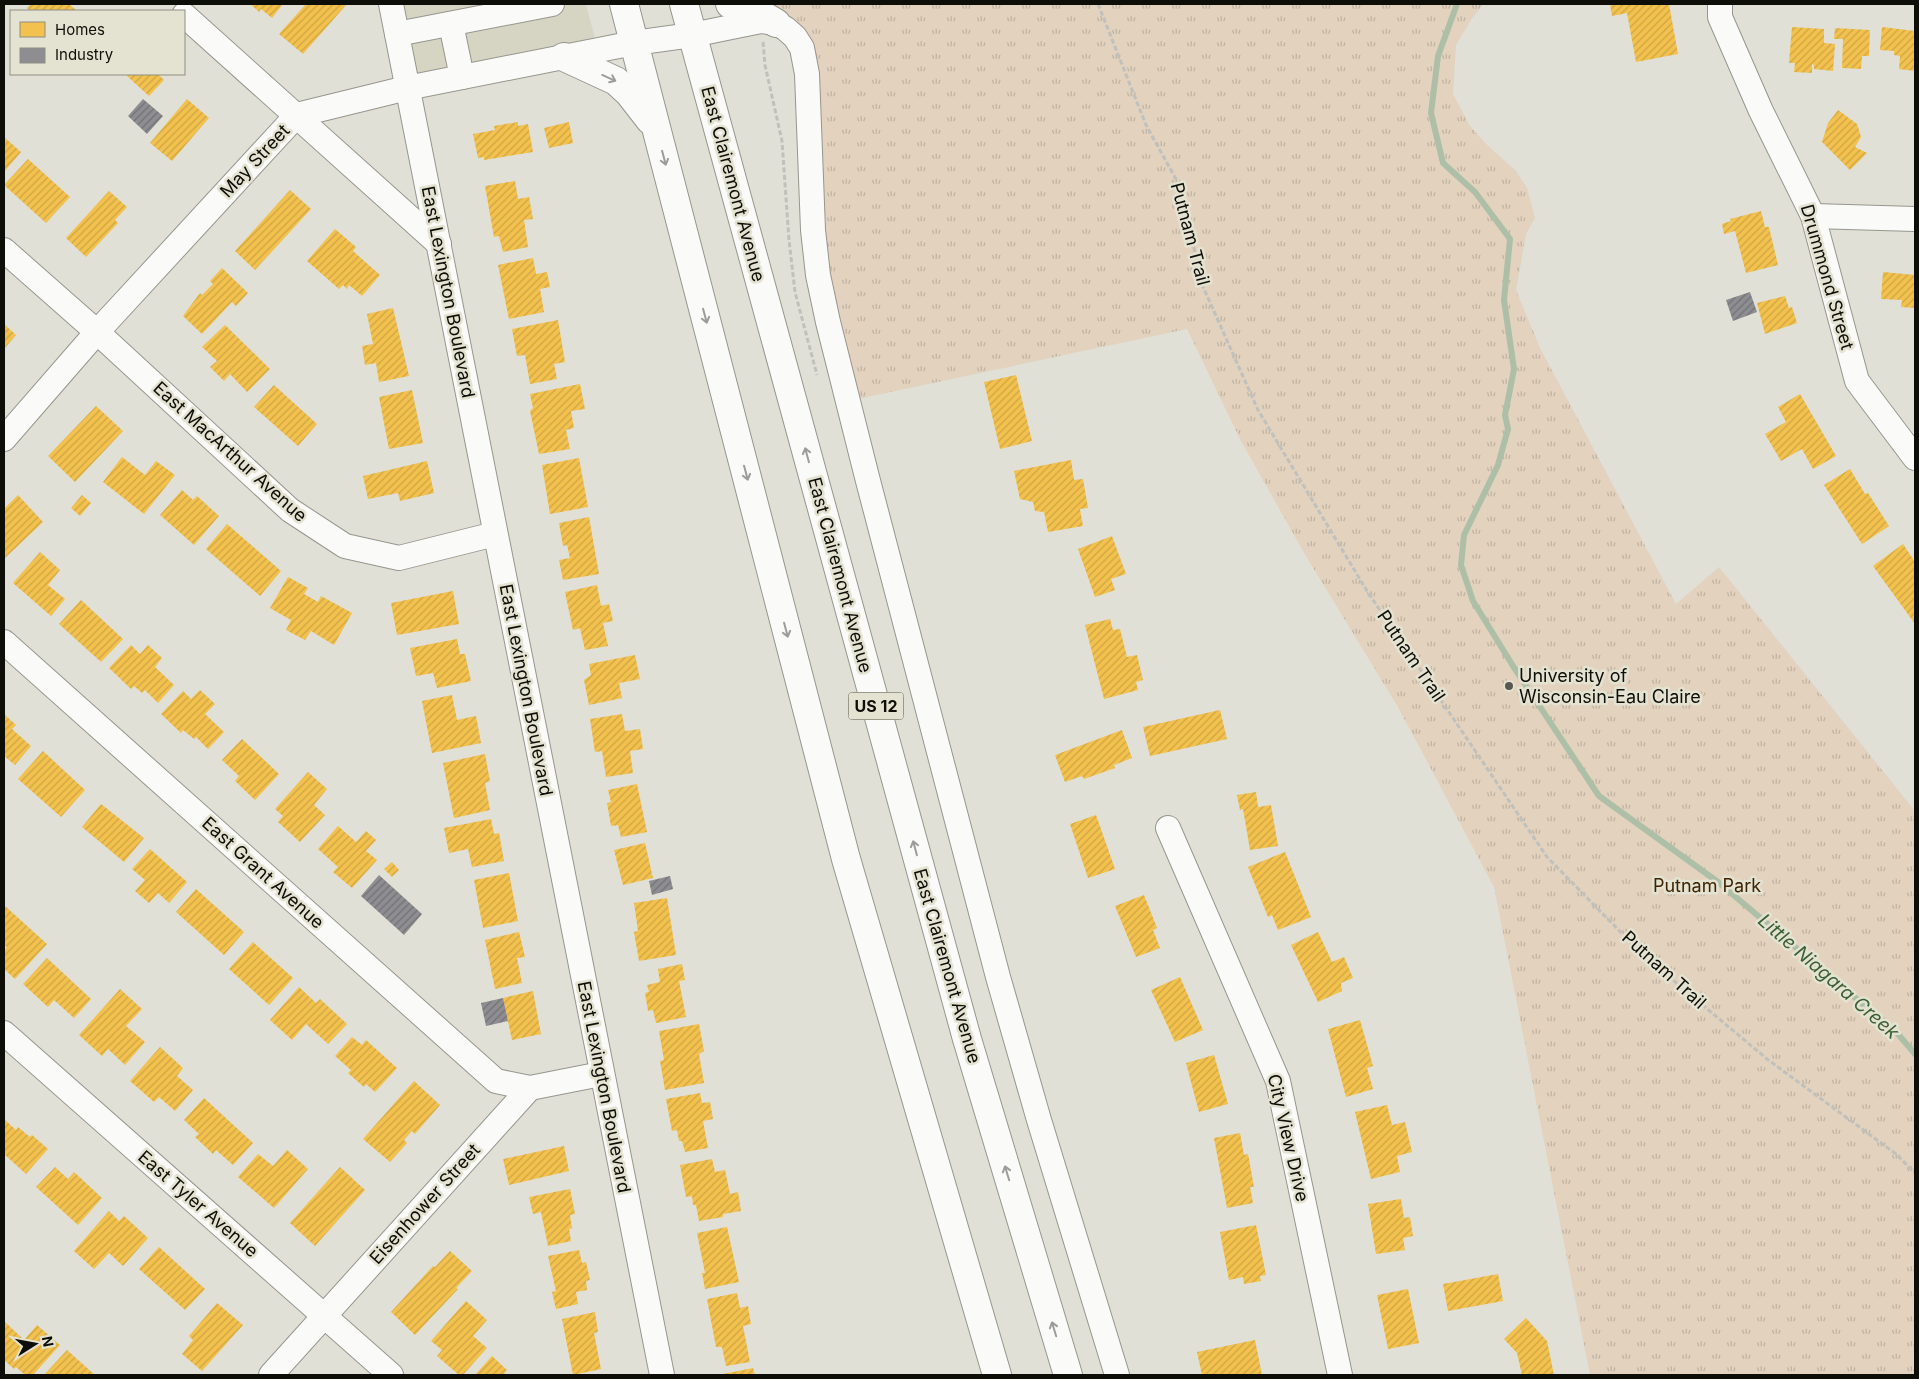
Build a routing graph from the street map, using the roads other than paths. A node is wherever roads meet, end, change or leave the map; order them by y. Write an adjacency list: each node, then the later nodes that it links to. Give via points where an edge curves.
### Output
1 (391, 4): 10 (street, East Lexington Boulevard)
2 (552, 4): 9 (street)
3 (624, 4): 12 (main road)
4 (684, 4): 11 (main road, East Clairemont Avenue / US 12)
5 (730, 4): 8 (main road, via 760,13)
6 (1720, 4): 18 (street, Drummond Street, via 1720,17)
7 (185, 17): 16 (street)
8 (776, 23): 11 (street, May Street, via 761,21); 37 (street, via 795,37 805,61 818,275 867,477 998,977)
9 (451, 24): 10 (street); 14 (street)
10 (397, 34): 15 (street, East Lexington Boulevard)
11 (692, 35): 12 (street, May Street); 36 (main road, East Clairemont Avenue / US 12, one-way to 11, via 967,1039)
12 (634, 44): 13 (street, May Street); 17 (main road)
13 (564, 58): 14 (street, May Street); 17 (main road, one-way to 17, via 616,81)
14 (462, 77): 15 (street, May Street)
15 (407, 88): 16 (street, May Street); 20 (street, East Lexington Boulevard)
16 (297, 116): 20 (street); 22 (street, May Street)
17 (656, 127): 35 (main road, one-way to 35, via 846,859)
18 (1813, 216): 19 (street); 24 (street, Drummond Street, via 1857,381)
19 (1915, 219)
20 (439, 244): 25 (street, East Lexington Boulevard)
21 (4, 250): 22 (street, East MacArthur Avenue)
22 (97, 332): 23 (street, May Street); 25 (street, East MacArthur Avenue, via 290,510 345,546 400,558)
23 (4, 439)
24 (1915, 458)
25 (495, 534): 29 (street, East Lexington Boulevard)
26 (4, 642): 30 (street, East Grant Avenue, via 496,1081)
27 (1168, 828): 38 (street, City View Drive, via 1278,1081)
28 (4, 1034): 31 (street, East Tyler Avenue)
29 (601, 1074): 30 (street); 34 (street, East Lexington Boulevard)
30 (530, 1088): 31 (street, Eisenhower Street)
31 (325, 1315): 32 (street, Eisenhower Street); 33 (street, East Tyler Avenue)
32 (272, 1375)
33 (391, 1375)
34 (662, 1375)
35 (997, 1375)
36 (1068, 1375)
37 (1117, 1375)
38 (1340, 1375)

